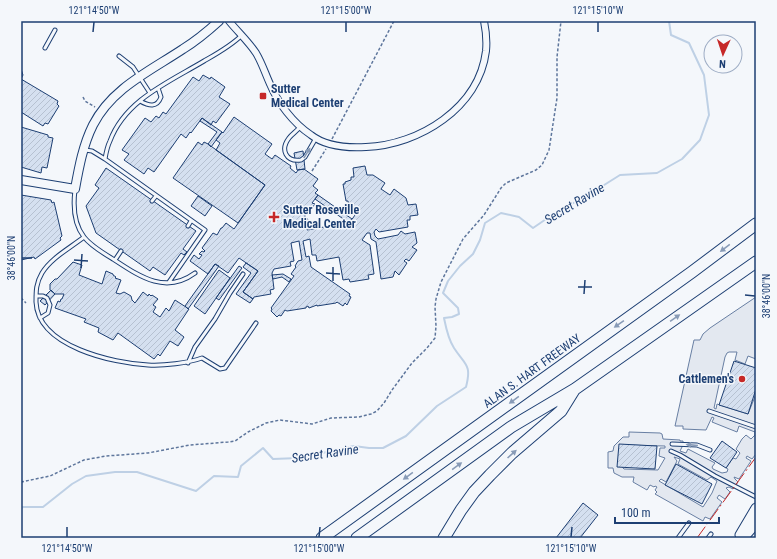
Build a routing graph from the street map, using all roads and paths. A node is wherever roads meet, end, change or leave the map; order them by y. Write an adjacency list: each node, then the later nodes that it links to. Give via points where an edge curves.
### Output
1 (219, 21): 10 (street, via 196,40)
2 (229, 21): 7 (street)
3 (394, 21): 18 (path)
4 (484, 21): 18 (street, via 486,52 480,73 470,92 448,115 420,134 392,144 358,148)
5 (561, 21): 48 (path, via 557,57 557,98 549,150 536,170 506,183 501,188 484,215 463,239 441,282 436,299 434,338 377,411 359,417 331,418 312,424 280,420 266,423 235,441 190,444 148,453 84,460 50,476)
6 (56, 30): 8 (lane)
7 (242, 35): 11 (lane, via 227,48); 16 (street, via 256,54 275,95)
8 (45, 48)
9 (119, 56): 10 (lane, via 133,67)
10 (139, 76): 12 (lane); 15 (street, via 113,97)
11 (158, 88): 12 (lane); 14 (lane, via 161,97 157,104 147,105)
12 (150, 93): 14 (lane)
13 (83, 97): 15 (path, via 85,101)
14 (140, 101): 20 (lane, via 117,127)
15 (102, 111): 19 (street)
16 (300, 127): 17 (street); 17 (lane, one-way to 17, via 289,139 285,151 292,160 301,160 305,157)
17 (316, 138): 18 (street)
18 (329, 144): 21 (path)
19 (83, 149): 20 (lane); 23 (street)
20 (105, 159): 24 (lane)
21 (312, 171)
22 (21, 180): 23 (street)
23 (75, 189): 29 (lane, via 75,219)
24 (156, 196): 25 (lane); 26 (lane)
25 (152, 201)
26 (191, 221): 28 (lane); 35 (lane, via 205,230)
27 (756, 224): 54 (highway, ALAN S. HART FREEWAY, one-way to 54)
28 (188, 226)
29 (84, 237): 31 (lane); 36 (lane, via 52,261 43,272)
30 (121, 251): 31 (lane)
31 (115, 260): 35 (lane, via 148,280)
32 (756, 262): 42 (highway, one-way to 32)
33 (195, 272): 35 (lane, via 183,279)
34 (243, 274): 41 (lane, via 195,347)
35 (169, 282)
36 (36, 296): 39 (lane); 39 (lane, via 47,298 50,305 48,313)
37 (21, 298): 38 (path)
38 (26, 303)
39 (40, 318): 41 (lane, via 61,340 99,355 149,365)
40 (256, 323): 41 (lane, via 225,368 220,369 202,358)
41 (188, 363)
42 (574, 389): 55 (highway, one-way to 42, via 512,427); 56 (highway, one-way to 42, via 479,486 512,453 561,411)
43 (709, 411): 44 (lane)
44 (756, 427)
45 (672, 444): 46 (lane, one-way to 45, via 697,445)
46 (710, 450)
47 (671, 451): 49 (lane)
48 (21, 482)
49 (756, 496)
50 (756, 508): 59 (main road)
51 (756, 522): 60 (highway)
52 (689, 524): 57 (lane)
53 (711, 534): 58 (lane)
54 (322, 538)
55 (357, 538)
56 (444, 538)
57 (678, 538)
58 (708, 538)
59 (738, 538)
60 (742, 538)

